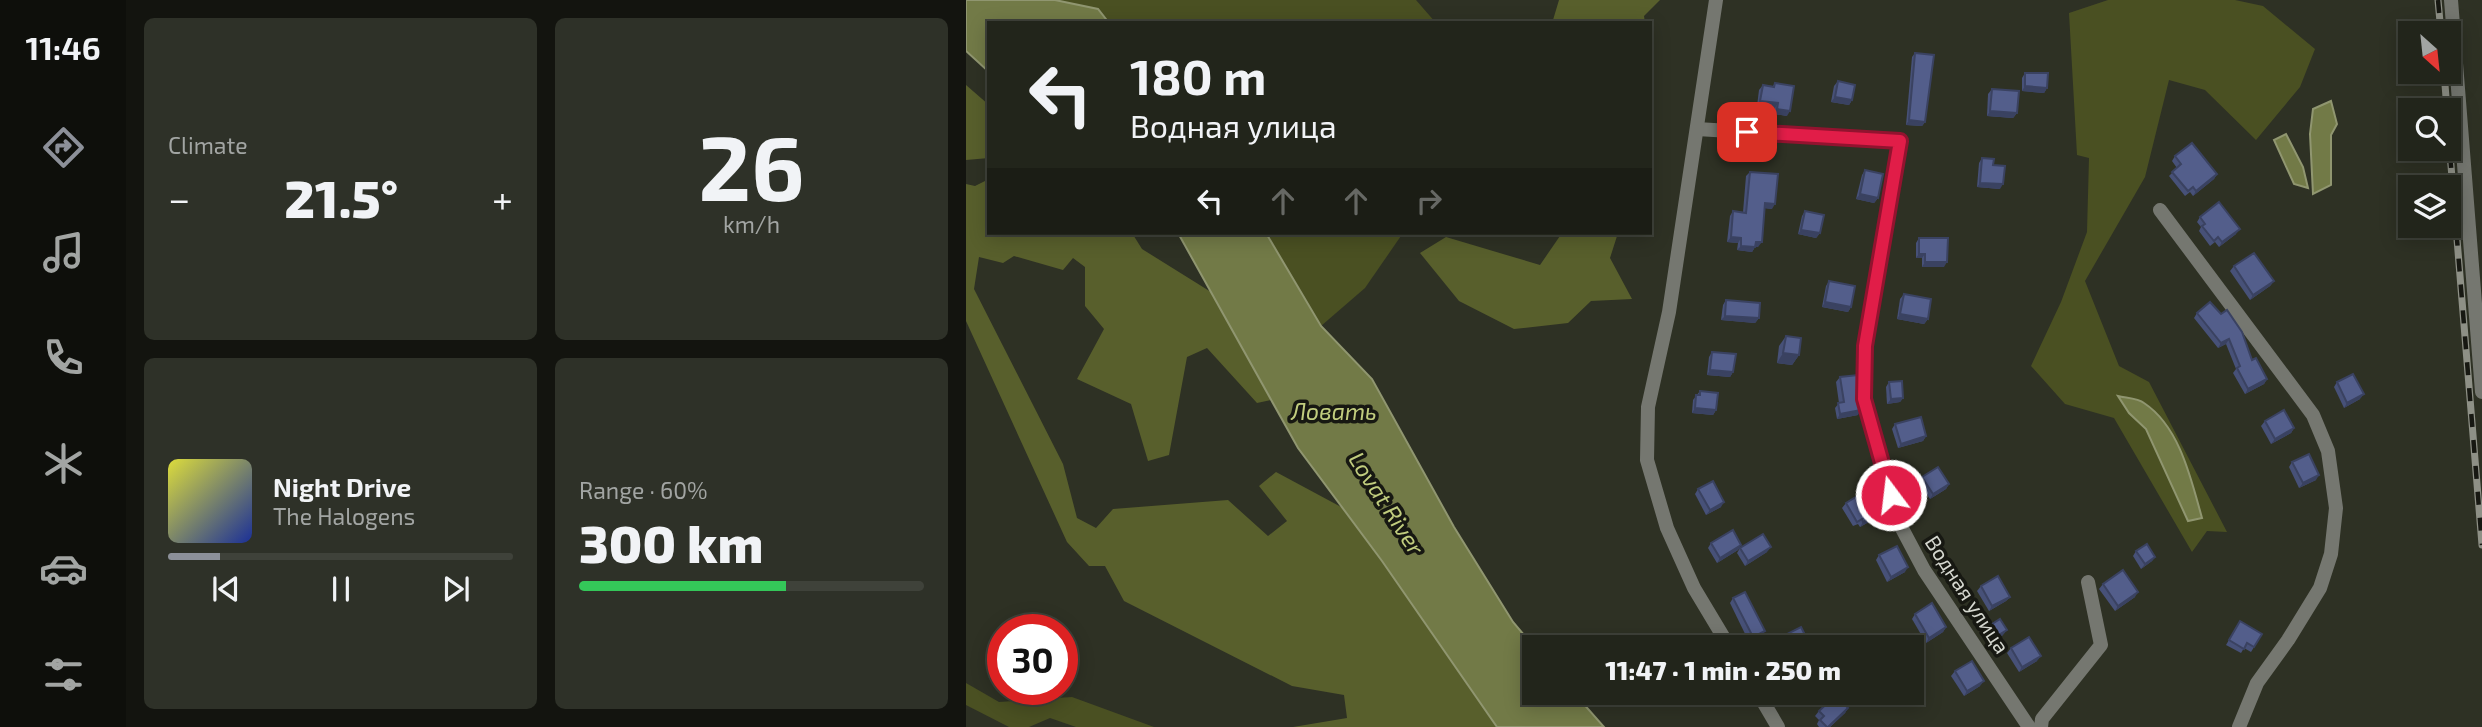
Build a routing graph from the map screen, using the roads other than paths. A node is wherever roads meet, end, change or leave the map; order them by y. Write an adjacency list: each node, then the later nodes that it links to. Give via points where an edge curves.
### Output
1 (1716, 0): 3 (street)
2 (2452, 0): 5 (street)
3 (1697, 129): 7 (street, via 1669,312 1648,407 1647,460 1667,528 1694,588); 10 (street, Водная улица, via 1900,141 1865,346 1864,399 1898,519 1924,570)
4 (2160, 210): 12 (street, via 2313,415 2329,451 2336,508 2324,577 2257,683)
5 (2482, 392)
6 (2088, 582): 11 (street, via 2101,645 2042,719)
7 (1722, 635)
8 (1765, 705): 9 (street)
9 (1778, 727)
10 (2029, 727)
11 (2041, 727)
12 (2239, 727)

